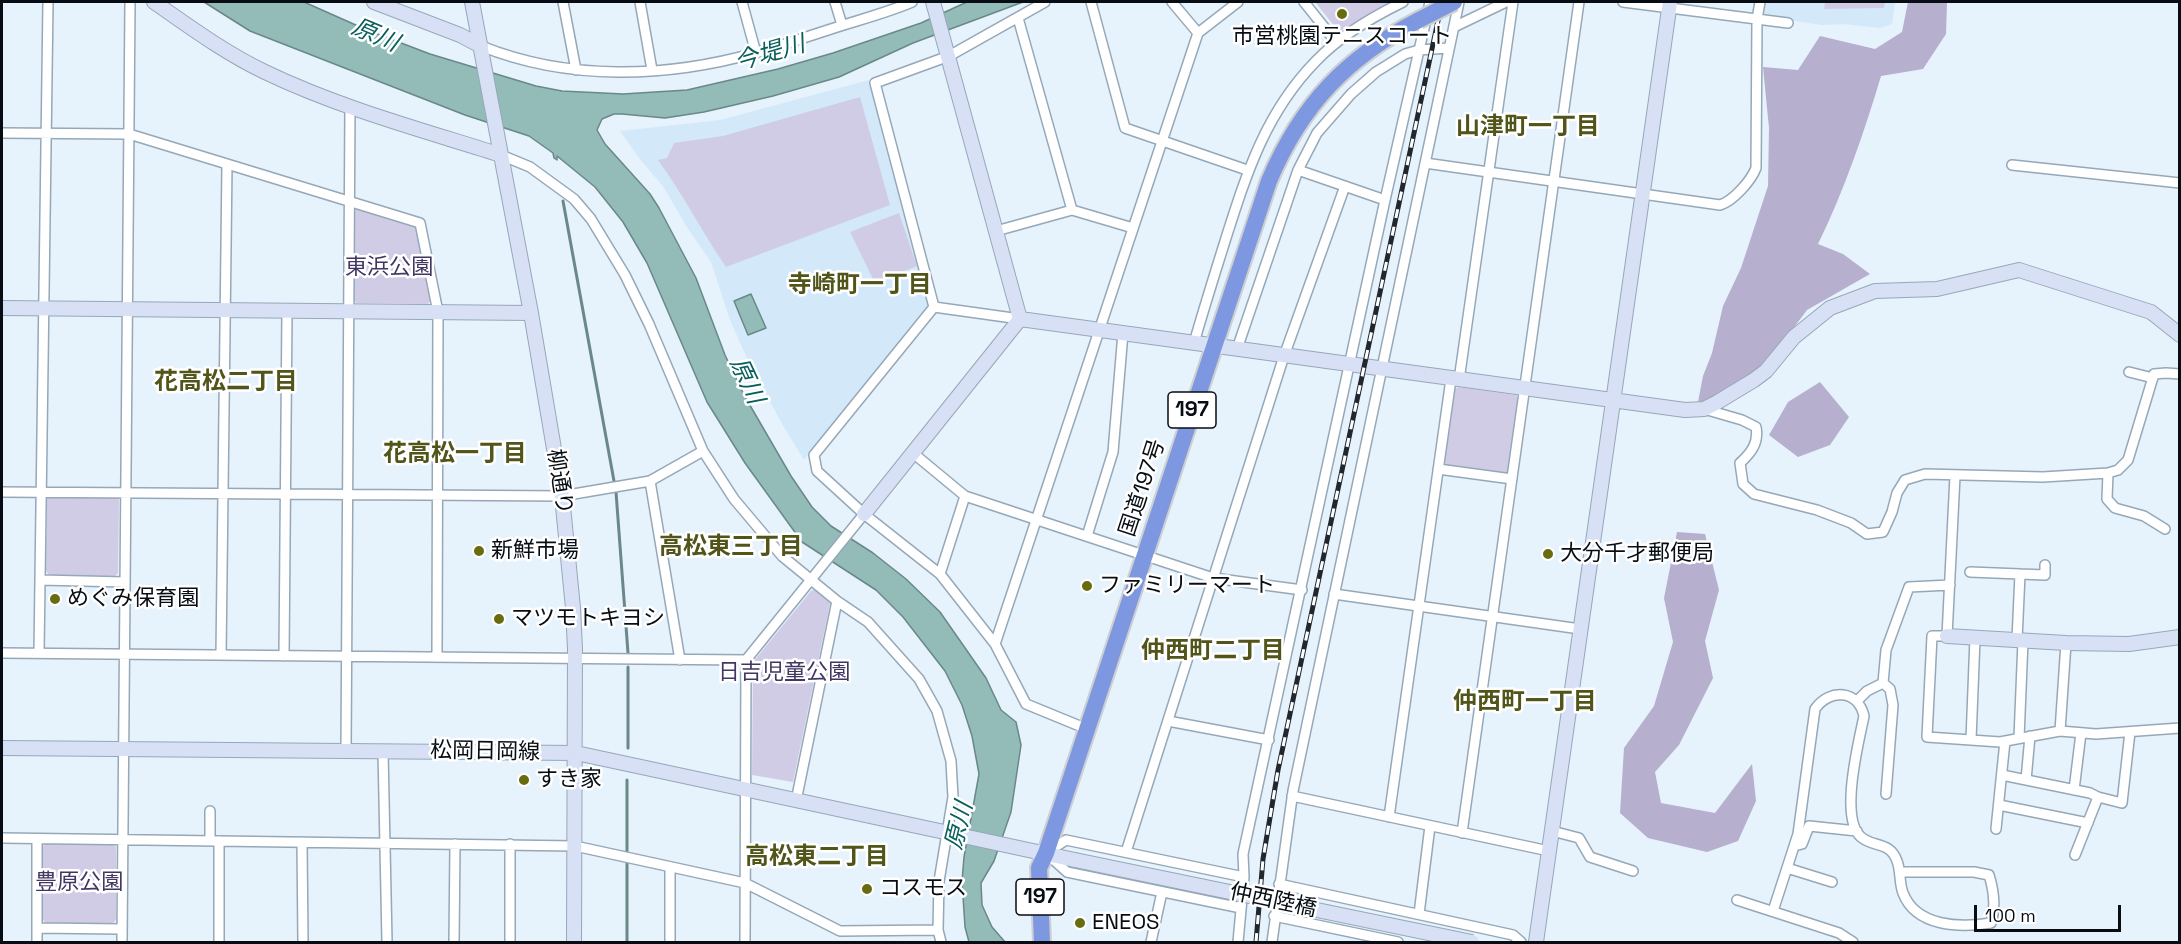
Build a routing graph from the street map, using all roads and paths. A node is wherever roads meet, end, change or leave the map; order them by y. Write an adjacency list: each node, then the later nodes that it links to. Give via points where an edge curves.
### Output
1 (48, 2): 43 (street)
2 (130, 2): 44 (street)
3 (154, 2): 41 (street, via 232,54)
4 (374, 2): 34 (street, via 460,34)
5 (472, 2): 34 (street, 柳通り)
6 (563, 2): 39 (street)
7 (640, 2): 40 (street)
8 (742, 2): 37 (street)
9 (835, 2): 30 (street)
10 (912, 2): 30 (street)
11 (1045, 2): 27 (street)
12 (1091, 2): 45 (street, via 1125,128)
13 (1172, 2): 32 (street)
14 (1238, 2): 32 (street)
15 (1304, 2): 33 (street)
16 (1402, 2): 33 (street)
17 (1430, 2): 36 (street)
18 (1454, 2): 76 (highway, 国道197号 / 197, bridge, via 1380,42 1349,66 1325,88 1296,126 1269,181)
19 (1459, 2): 31 (street)
20 (1506, 2): 31 (street)
21 (1512, 2): 52 (street)
22 (1579, 2): 53 (street)
23 (1623, 2): 26 (street)
24 (1760, 2): 28 (street)
25 (934, 4): 38 (street)
26 (1669, 4): 28 (street); 56 (street)
27 (1018, 18): 38 (street); 59 (street)
28 (1757, 19): 29 (street); 56 (street, via 1753,175 1720,205)
29 (1788, 23)
30 (842, 25): 37 (street)
31 (1454, 27): 35 (street)
32 (1198, 33): 45 (street)
33 (1336, 42): 50 (street, via 1289,93 1269,123)
34 (481, 46): 39 (street, via 525,61); 46 (street, 柳通り)
35 (1449, 48): 36 (street); 47 (street)
36 (1419, 50): 51 (street, via 1376,72 1351,94 1317,133); 57 (street)
37 (756, 53): 40 (street, via 709,64)
38 (949, 56): 61 (street); 62 (street, via 875,83)
39 (576, 70): 40 (street)
40 (652, 70)
41 (350, 106): 46 (street); 58 (street)
42 (2, 133): 43 (street)
43 (46, 133): 44 (street); 64 (street)
44 (129, 134): 48 (street); 65 (street)
45 (1162, 141): 50 (street); 60 (street)
46 (501, 156): 70 (street, 柳通り); 88 (street, via 530,167 574,200 591,219 649,324)
47 (1425, 163): 52 (street); 80 (street)
48 (226, 164): 58 (street); 66 (street)
49 (2012, 165): 54 (street)
50 (1247, 170): 75 (street)
51 (1298, 170): 55 (street); 77 (street)
52 (1489, 172): 53 (street); 84 (street)
53 (1554, 181): 56 (street); 85 (street)
54 (2180, 183)
55 (1345, 186): 57 (street); 78 (street)
56 (1642, 194): 86 (street)
57 (1385, 200): 79 (street)
58 (350, 201): 68 (street); 69 (street, via 420,223)
59 (1072, 210): 60 (street); 61 (street)
60 (1133, 228): 72 (street)
61 (996, 231): 71 (street)
62 (934, 307): 71 (street); 105 (street, via 814,455 817,471)
63 (2, 308): 64 (street)
64 (44, 309): 65 (street); 96 (street)
65 (128, 310): 66 (street); 97 (street)
66 (224, 310): 67 (street); 98 (street)
67 (286, 311): 68 (street); 99 (street)
68 (349, 312): 69 (street); 100 (street)
69 (438, 312): 70 (street); 101 (street)
70 (531, 313): 102 (street, 柳通り)
71 (1020, 319): 72 (street); 89 (street)
72 (1099, 330): 73 (street); 104 (street)
73 (1123, 333): 75 (street); 107 (street, via 1113,452)
74 (2180, 335): 87 (street, via 2151,312 2019,270 1937,289 1875,291 1830,308 1794,337 1766,371)
75 (1194, 343): 76 (street)
76 (1213, 346): 77 (street); 108 (highway, 国道197号 / 197)
77 (1237, 349): 78 (street)
78 (1284, 356): 79 (street); 113 (street)
79 (1349, 365): 80 (street); 118 (street)
80 (1381, 369): 84 (street); 119 (street)
81 (2129, 372): 83 (street)
82 (2180, 374): 83 (street, via 2159,373)
83 (2153, 378): 91 (street, via 2127,463)
84 (1455, 379): 85 (street); 90 (street)
85 (1524, 389): 86 (street); 93 (street)
86 (1613, 401): 87 (street); 123 (street)
87 (1704, 409): 92 (street, via 1756,428 1758,437 1750,454 1740,463 1743,484 1754,494 1817,510 1868,534 1882,532 1905,480 1925,474)
88 (703, 451): 94 (street); 115 (street, via 760,531 782,556)
89 (913, 453): 103 (street); 105 (street)
90 (1438, 469): 93 (street); 121 (street)
91 (2108, 473): 92 (street); 106 (street, via 2107,499 2113,506 2144,516)
92 (1955, 476): 117 (street)
93 (1512, 479): 122 (street)
94 (650, 481): 102 (street); 138 (street)
95 (2, 492): 96 (street)
96 (41, 492): 97 (street); 114 (street)
97 (126, 493): 98 (street); 116 (street)
98 (223, 494): 99 (street); 133 (street)
99 (285, 494): 100 (street); 134 (street)
100 (348, 495): 101 (street); 135 (street)
101 (437, 495): 102 (street); 136 (street)
102 (562, 496): 137 (street, 柳通り)
103 (965, 496): 104 (street); 111 (street)
104 (1036, 519): 107 (street); 129 (street)
105 (859, 520): 111 (street); 115 (street)
106 (2165, 529)
107 (1087, 536): 108 (street)
108 (1144, 555): 113 (street); 144 (highway, 国道197号 / 197)
109 (2045, 565): 112 (street, via 2045,575)
110 (1970, 572): 112 (street)
111 (940, 574): 129 (street)
112 (2020, 574): 127 (street)
113 (1213, 578): 118 (street); 142 (street)
114 (40, 580): 116 (street); 131 (street)
115 (812, 580): 120 (street); 139 (street)
116 (125, 582): 132 (street)
117 (1950, 585): 124 (street); 140 (street, via 1909,587 1886,650)
118 (1302, 590): 151 (street)
119 (1334, 594): 121 (street); 163 (street)
120 (837, 601): 165 (street); 175 (street, via 868,622 898,654 919,679 937,711 951,761)
121 (1419, 606): 122 (street); 168 (street)
122 (1493, 617): 123 (street); 174 (street)
123 (1581, 629): 172 (street)
124 (1947, 636): 125 (street); 150 (street, via 1932,636 1927,737)
125 (1975, 638): 127 (street); 150 (street)
126 (2180, 638): 128 (street, via 2129,644)
127 (2020, 641): 128 (street); 149 (street)
128 (2066, 643): 145 (street)
129 (995, 644): 144 (street, via 1026,704)
130 (2, 653): 131 (street)
131 (39, 653): 132 (street)
132 (124, 654): 133 (street); 154 (street)
133 (221, 655): 134 (street)
134 (284, 656): 135 (street)
135 (347, 656): 136 (street); 155 (street)
136 (437, 657): 137 (street)
137 (575, 659): 138 (street); 157 (street, 柳通り)
138 (680, 660): 139 (street)
139 (746, 660): 160 (street)
140 (1883, 683): 141 (street); 162 (street, via 1890,689 1893,705)
141 (1857, 701): 173 (street, via 1864,716 1852,801 1853,826); 185 (street, via 1837,694 1824,699 1815,709)
142 (1168, 721): 151 (street); 187 (street)
143 (2180, 728): 146 (street)
144 (1087, 729): 188 (highway, 国道197号 / 197)
145 (2060, 730): 147 (street); 148 (street)
146 (2130, 732): 147 (street); 164 (street, via 2122,803)
147 (2081, 733): 161 (street)
148 (2030, 736): 149 (street); 159 (street)
149 (2019, 738): 152 (street)
150 (1971, 740): 152 (street)
151 (1269, 741): 194 (street, via 1243,854)
152 (2005, 741): 158 (street)
153 (2, 748): 154 (street, 松岡日岡線)
154 (124, 749): 155 (street, 松岡日岡線); 178 (street)
155 (346, 751): 156 (street, 松岡日岡線)
156 (383, 751): 157 (street, 松岡日岡線); 181 (street)
157 (576, 753): 160 (street, 松岡日岡線); 184 (street, 柳通り)
158 (2002, 775): 159 (street); 166 (street)
159 (2026, 780): 161 (street)
160 (746, 790): 165 (street, 松岡日岡線); 196 (street)
161 (2074, 790): 164 (street)
162 (1886, 794)
163 (1292, 796): 168 (street); 197 (street)
164 (2098, 797): 169 (street)
165 (796, 801): 175 (street, 松岡日岡線)
166 (1999, 806): 169 (street); 171 (street)
167 (210, 811): 179 (street)
168 (1389, 817): 170 (street)
169 (2088, 823): 189 (street)
170 (1430, 826): 174 (street); 202 (street)
171 (1996, 829)
172 (1552, 831): 186 (street); 192 (street, via 1579,838 1590,857)
173 (1857, 831): 185 (street, via 1809,826 1802,844); 193 (street, via 1861,837 1888,847)
174 (1462, 833): 186 (street)
175 (953, 834): 188 (street, 松岡日岡線); 206 (street, via 939,881)
176 (2, 838): 177 (street)
177 (37, 839): 178 (street); 204 (street)
178 (123, 840): 179 (street); 205 (street)
179 (215, 841): 180 (street); 210 (street)
180 (302, 842): 181 (street); 211 (street)
181 (385, 843): 182 (street); 212 (street)
182 (455, 844): 183 (street); 213 (street)
183 (510, 844): 184 (street); 214 (street)
184 (575, 846): 190 (street); 215 (street, 柳通り)
185 (1794, 846): 191 (street)
186 (1549, 851): 228 (street)
187 (1126, 852): 188 (street, via 1066,840); 194 (street)
188 (1046, 853): 198 (street, via 1067,872); 220 (highway, 国道197号 / 197, via 1039,868); 221 (highway, 国道197号 / 197); 226 (street, 仲西陸橋, bridge)
189 (2075, 855)
190 (670, 867): 196 (street); 216 (street)
191 (1787, 868): 195 (street); 201 (street)
192 (1633, 872)
193 (1900, 872): 193 (street, via 1989,875 1993,886 1991,923 1938,923 1925,918 1912,910 1902,892)
194 (1244, 877): 200 (street)
195 (1832, 882)
196 (745, 883): 207 (street); 217 (street)
197 (1278, 884): 202 (street); 203 (street)
198 (1162, 892): 200 (street); 222 (street)
199 (1737, 900): 201 (street)
200 (1241, 908): 223 (street)
201 (1773, 911): 229 (street, via 1839,933)
202 (1419, 915): 227 (street, via 1513,935)
203 (1274, 916): 224 (street); 225 (street)
204 (37, 928): 205 (street); 208 (street)
205 (122, 929): 209 (street)
206 (938, 930): 207 (street); 219 (street)
207 (840, 931): 218 (street)
208 (37, 942)
209 (122, 942)
210 (219, 942)
211 (303, 942)
212 (387, 942)
213 (454, 942)
214 (510, 942)
215 (574, 942)
216 (670, 942)
217 (745, 942)
218 (840, 942)
219 (941, 942)
220 (1042, 942)
221 (1051, 942)
222 (1151, 942)
223 (1238, 942)
224 (1272, 942)
225 (1398, 942)
226 (1472, 942)
227 (1521, 942)
228 (1536, 942)
229 (1853, 942)

